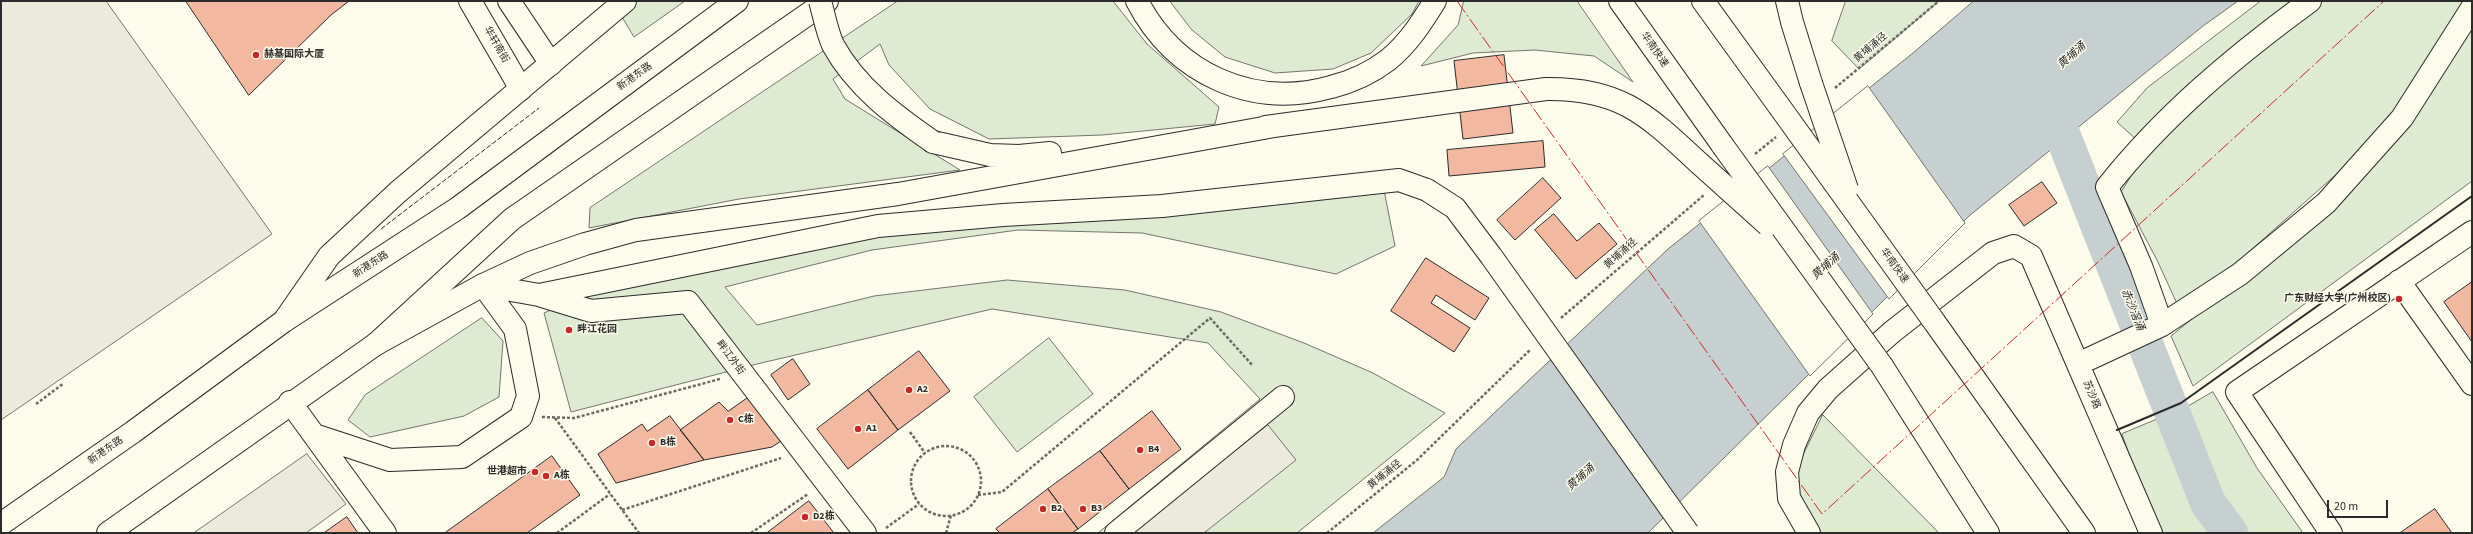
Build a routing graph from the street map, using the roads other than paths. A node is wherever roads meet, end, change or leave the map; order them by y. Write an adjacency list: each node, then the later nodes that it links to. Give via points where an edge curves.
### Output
1 (470, 1): 15 (main road, 华轩南街)
2 (509, 1): 14 (main road)
3 (625, 1): 14 (main road)
4 (738, 1): 23 (main road, 新港东路, via 458,208)
5 (820, 1): 16 (main road, bridge, via 833,44 862,85 894,115 933,142 990,156 1019,156)
6 (827, 1): 25 (main road, via 512,219)
7 (1137, 1): 8 (main road, via 1154,28 1187,62 1242,89 1270,94 1308,93 1353,81 1388,60 1416,32)
8 (1435, 1)
9 (1620, 1): 19 (main road, 华南快速, bridge)
10 (1703, 1): 17 (main road, 华南快速, bridge)
11 (1787, 1): 17 (main road, bridge, via 1792,22 1821,88)
12 (2310, 1): 24 (main road, via 2275,27 2154,131 2107,187 2141,266)
13 (2472, 8): 24 (main road, via 2402,118 2326,203 2240,274)
14 (552, 64): 15 (main road)
15 (521, 88): 23 (main road, via 398,192 329,256)
16 (1280, 125): 19 (main road, bridge, via 1546,89 1582,90 1622,102 1639,111); 21 (main road, via 898,194 636,230 530,263)
17 (1855, 211): 39 (main road, 华南快速, bridge)
18 (2472, 232): 20 (main road)
19 (1800, 253): 38 (main road, 华南快速, bridge, via 1882,366)
20 (2399, 281): 27 (main road); 41 (main road, via 2237,392)
21 (483, 285): 22 (main road); 25 (main road); 30 (main road, via 515,329 528,396 521,417 462,457 390,460)
22 (539, 296): 32 (main road, 畔江外街, via 591,311 688,302 741,373); 36 (main road, bridge, via 878,226 1003,215 1162,206 1399,180 1427,190 1454,208)
23 (284, 321): 31 (main road, 新港东路, via 133,432)
24 (2162, 325): 26 (main road)
25 (376, 344): 29 (main road)
26 (2078, 364): 37 (main road, 苏沙路, via 2031,256 2014,246 1993,252 1892,332 1828,389 1808,413 1794,445 1787,472 1789,498); 40 (main road, 苏沙路)
27 (2472, 384)
28 (1283, 397): 35 (main road)
29 (290, 402): 30 (main road); 33 (main road)
30 (314, 435): 34 (main road, via 333,476)
31 (1, 524)
32 (873, 532)
33 (108, 533)
34 (385, 533)
35 (1116, 533)
36 (1688, 533)
37 (1810, 533)
38 (1988, 533)
39 (2084, 533)
40 (2151, 533)
41 (2331, 533)

